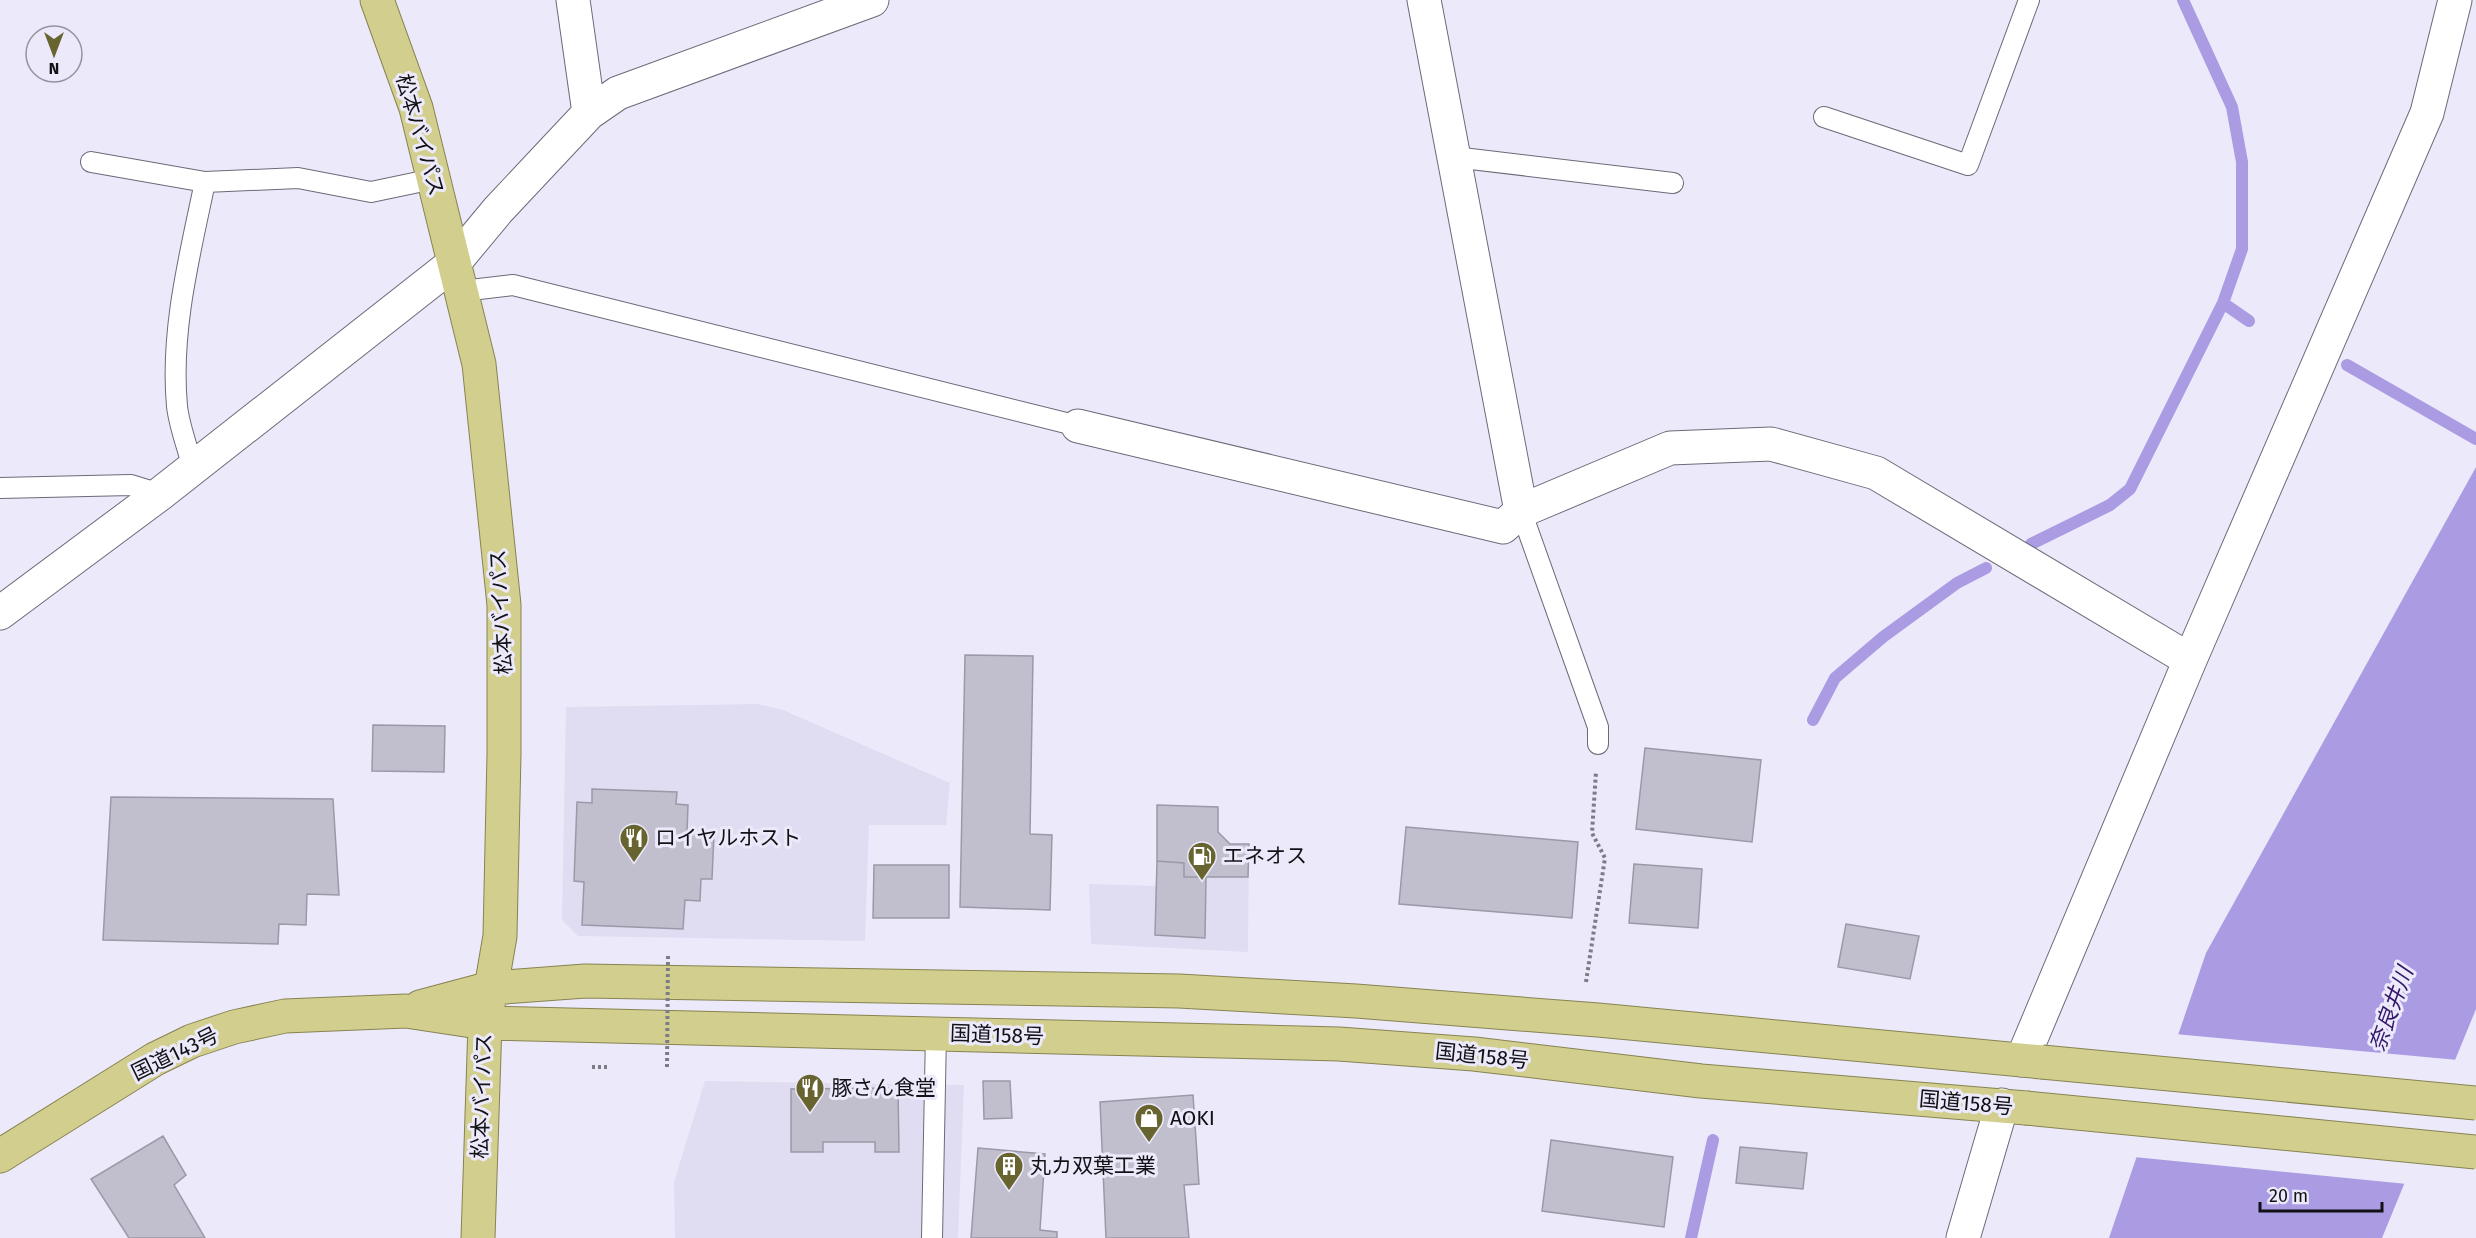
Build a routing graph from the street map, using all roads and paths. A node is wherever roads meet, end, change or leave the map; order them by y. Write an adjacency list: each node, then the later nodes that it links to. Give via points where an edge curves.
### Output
1 (377, 0): 11 (highway, 松本バイパス, via 416,108)
2 (573, 0): 7 (street)
3 (872, 0): 7 (street, via 618,93)
4 (1424, 0): 9 (street)
5 (2029, 0): 8 (lane, via 1968,165)
6 (2455, 0): 21 (street, via 2427,113)
7 (589, 113): 14 (street, via 498,210)
8 (1824, 117)
9 (1454, 157): 13 (lane); 19 (street)
10 (92, 162): 12 (lane)
11 (434, 178): 12 (lane, via 372,192 298,178); 14 (highway, 松本バイパス)
12 (205, 182): 16 (lane, via 177,341 177,407)
13 (1673, 183)
14 (458, 277): 15 (lane, via 513,285); 16 (street); 25 (highway, 松本バイパス, via 479,364 504,605 500,936)
15 (1078, 426): 19 (street, via 1503,527)
16 (193, 468): 18 (street)
17 (0, 488): 18 (lane, via 131,485)
18 (160, 494): 20 (street)
19 (1521, 511): 21 (street, via 1670,448 1771,444 1876,473); 22 (lane, via 1598,727)
20 (0, 613)
21 (2190, 660): 29 (street)
22 (1598, 744): 24 (path, via 1592,833 1605,858)
23 (668, 955): 30 (path, bridge)
24 (1585, 983)
25 (491, 988): 26 (highway, 国道143号); 27 (highway, 松本バイパス); 29 (highway, via 585,981 1179,991 1485,1010)
26 (406, 1011): 27 (highway, 国道143号); 34 (highway, 国道143号, via 285,1016 192,1041 155,1059)
27 (485, 1023): 28 (highway, 国道158号); 35 (highway, 松本バイパス)
28 (936, 1033): 32 (highway, 国道158号, via 1373,1047 1474,1054 1701,1081); 36 (lane)
29 (2032, 1061): 31 (highway, bridge)
30 (667, 1067)
31 (2476, 1103)
32 (2014, 1107): 33 (highway, 国道158号, bridge); 37 (street)
33 (2476, 1152)
34 (0, 1156)
35 (478, 1238)
36 (932, 1238)
37 (1963, 1238)

